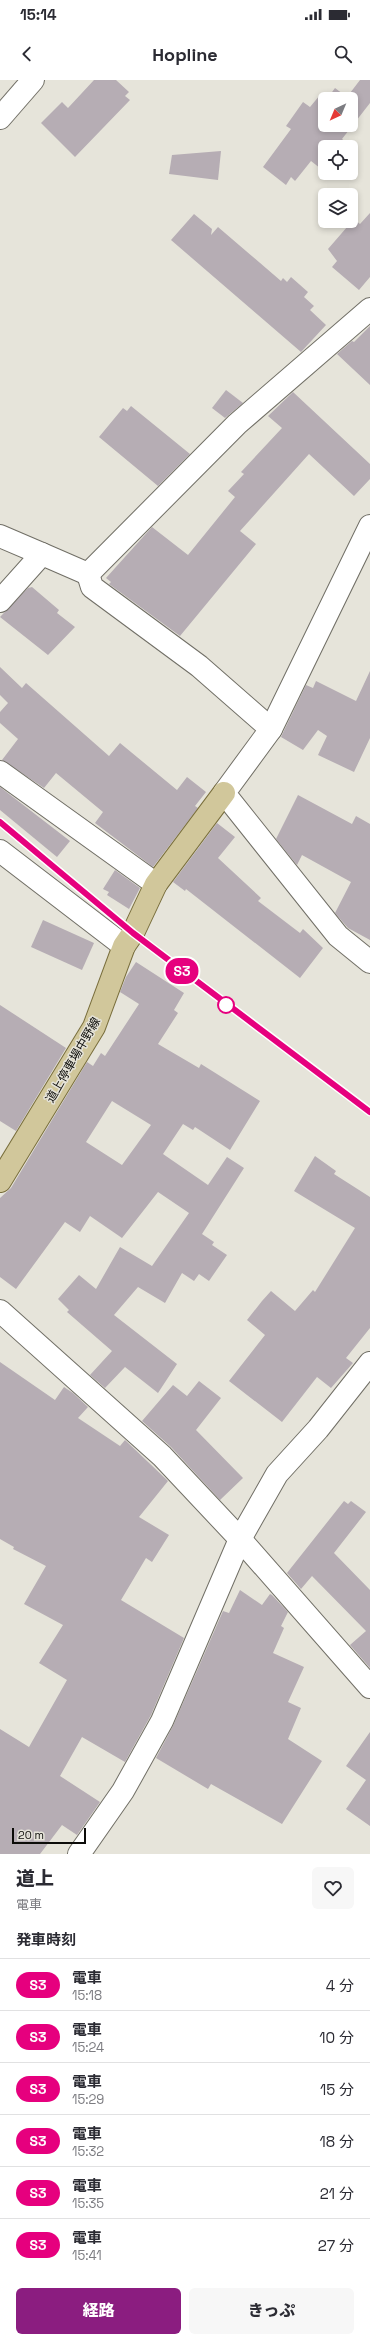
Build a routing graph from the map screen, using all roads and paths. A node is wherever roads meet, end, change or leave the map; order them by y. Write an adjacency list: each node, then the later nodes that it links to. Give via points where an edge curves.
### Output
1 (33, 80): 2 (street)
2 (0, 118)
3 (370, 310): 7 (street, via 237,424)
4 (369, 529): 9 (street)
5 (0, 536): 6 (street)
6 (42, 554): 7 (street); 8 (street)
7 (88, 574): 9 (street, via 92,587 199,666)
8 (0, 601)
9 (271, 729): 11 (street)
10 (0, 772): 13 (street)
11 (224, 793): 13 (main road, 道上停車場中野線); 15 (street, via 338,936)
12 (0, 851): 14 (street)
13 (156, 884): 14 (main road, 道上停車場中野線, via 133,933)
14 (124, 946): 16 (main road, 道上停車場中野線, via 94,1028)
15 (370, 962)
16 (0, 1181)
17 (0, 1311): 19 (street, via 162,1456)
18 (370, 1363): 19 (street, via 318,1429 277,1474)
19 (240, 1539): 20 (street); 21 (street, via 162,1721 123,1791)
20 (370, 1687)
21 (79, 1854)

